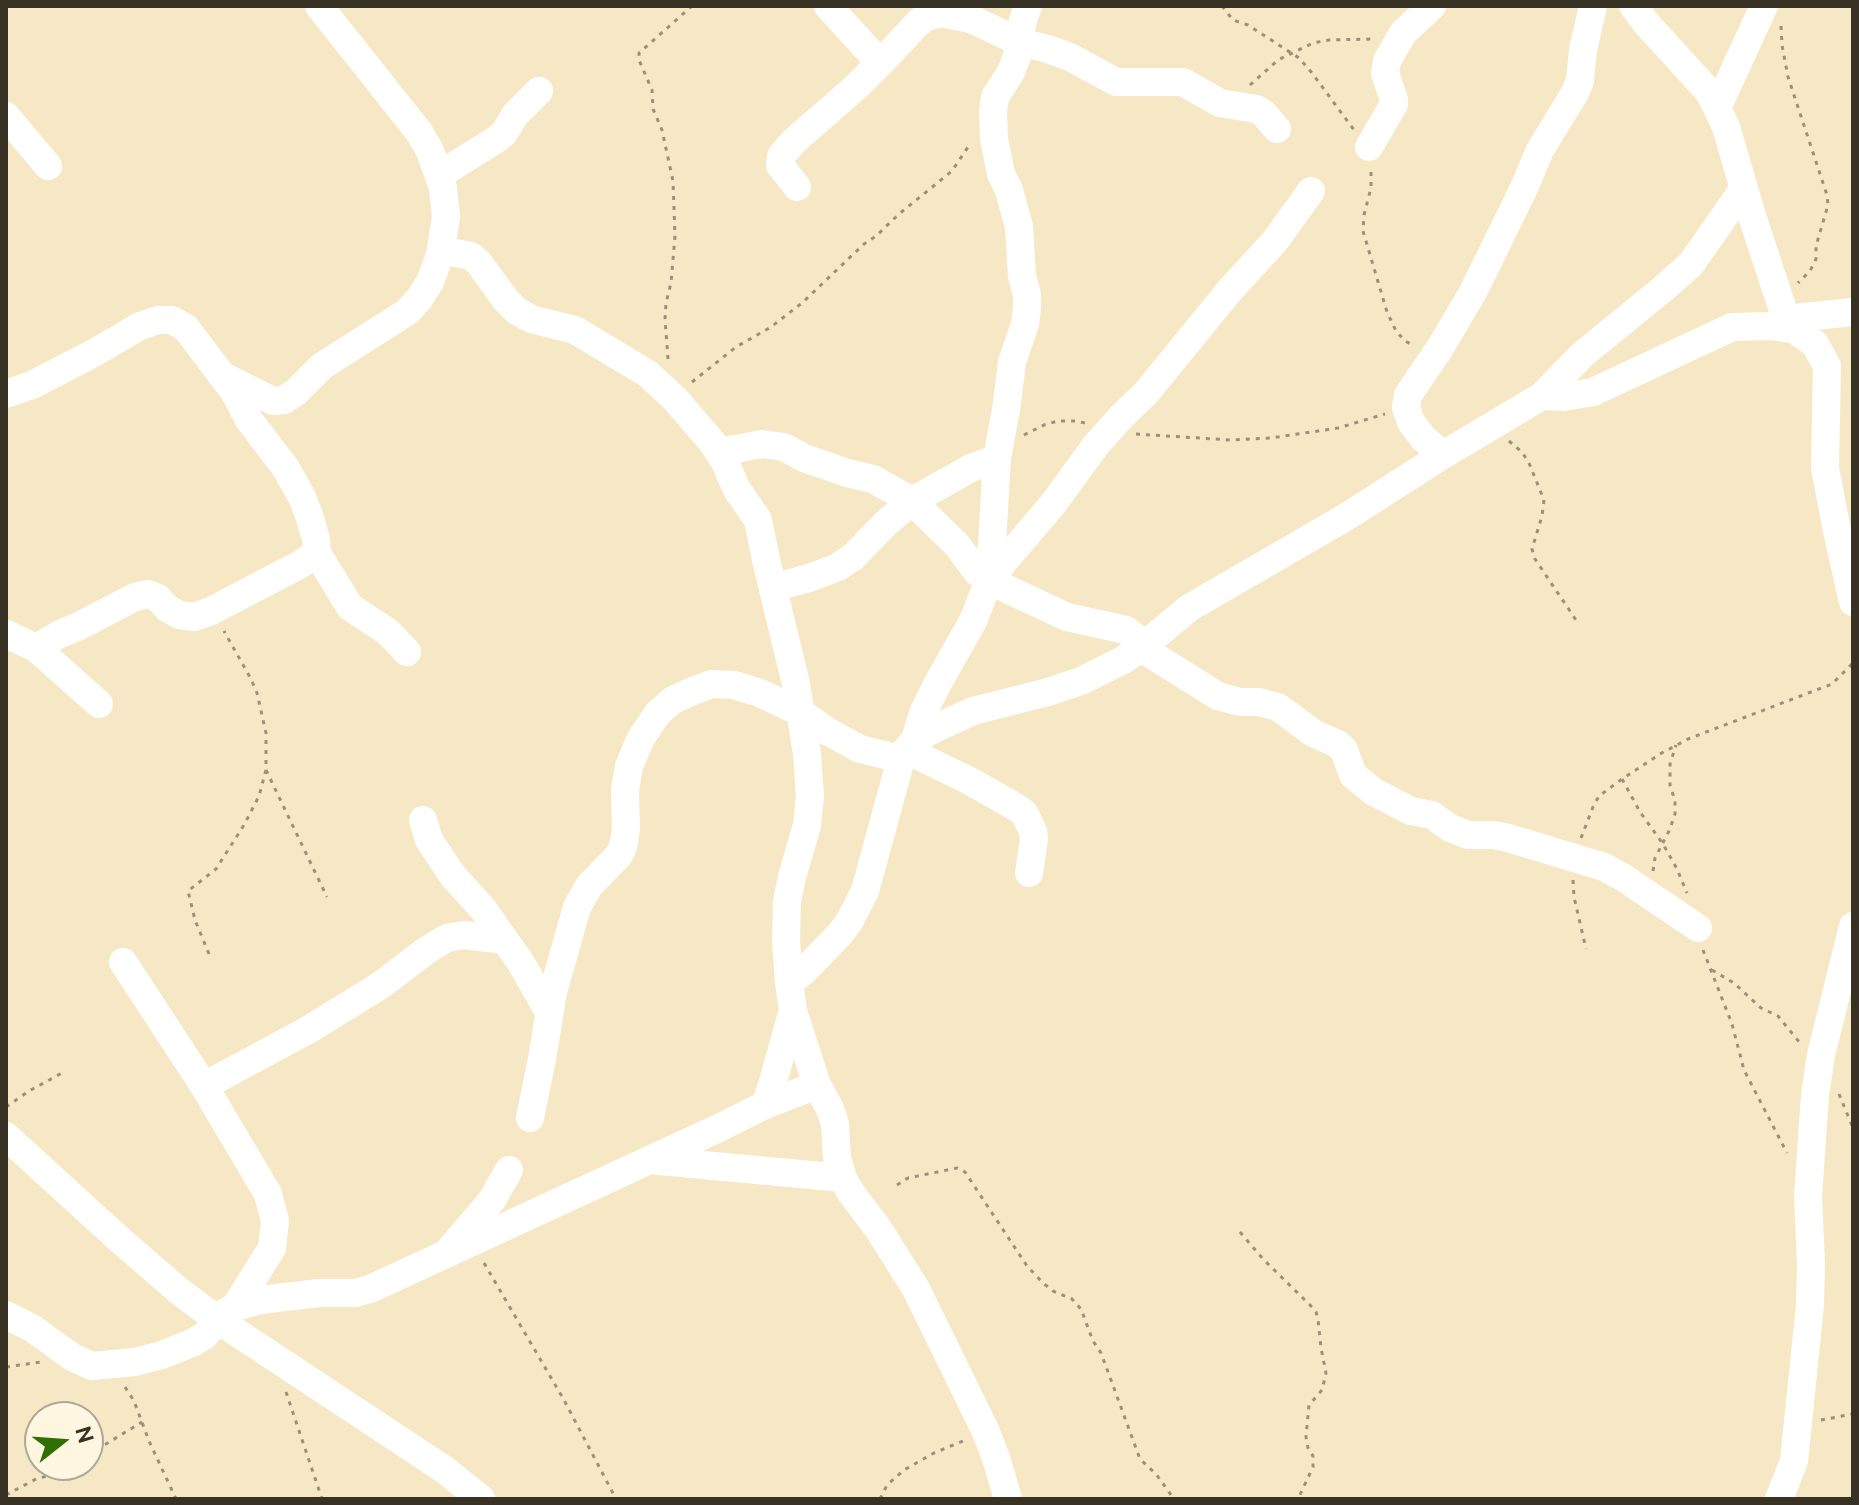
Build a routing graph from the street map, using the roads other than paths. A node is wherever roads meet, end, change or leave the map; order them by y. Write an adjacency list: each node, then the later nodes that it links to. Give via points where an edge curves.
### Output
1 (319, 6): 16 (street, via 419,132)
2 (828, 6): 9 (street)
3 (1028, 6): 8 (street)
4 (1432, 6): 14 (street, via 1403,33 1387,61 1394,104)
5 (1593, 6): 27 (street, via 1575,93 1540,150 1473,292 1408,395 1411,422)
6 (1633, 6): 11 (street)
7 (1772, 10): 11 (street)
8 (1020, 42): 9 (street, via 971,19 940,13 924,18); 13 (street, via 1070,57 1116,82 1183,82 1226,105 1256,109); 28 (street, via 993,112 1001,174 1019,227 1027,295)
9 (879, 62): 17 (street, via 781,156 780,165)
10 (539, 91): 16 (street, via 497,139 449,169)
11 (1717, 108): 18 (street)
12 (6, 116): 15 (street)
13 (1277, 129)
14 (1369, 147)
15 (48, 166)
16 (437, 170): 20 (street, via 446,217)
17 (797, 187)
18 (1744, 188): 22 (street); 25 (street, via 1691,264 1582,355)
19 (1311, 191): 31 (street, via 1275,241 1096,445)
20 (440, 255): 23 (street, via 430,282 407,312 322,366 284,400 273,401); 26 (street, via 471,256 517,311 589,337 648,374)
21 (1853, 312): 22 (street)
22 (1787, 316): 25 (street, via 1770,326 1732,327 1593,392); 33 (street, via 1815,344 1827,366 1825,468)
23 (220, 374): 24 (street, via 186,328 158,320); 30 (street, via 302,497)
24 (6, 394)
25 (1542, 396): 27 (street)
26 (719, 452): 29 (street, via 762,444 784,447 873,479); 32 (street, via 758,520)
27 (1443, 455): 36 (street, via 1189,608)
28 (997, 458): 29 (street); 31 (street)
29 (912, 501): 31 (street, via 977,572); 32 (street, via 838,567)
30 (317, 553): 35 (street, via 194,617 179,615 148,594); 37 (street, via 350,607)
31 (990, 578): 36 (street, via 1067,617 1126,630); 40 (street)
32 (773, 588): 39 (street)
33 (1853, 602)
34 (6, 634): 35 (street)
35 (36, 648): 38 (street)
36 (1141, 648): 40 (street, via 1081,681 973,711 934,729); 44 (street, via 1218,696 1278,707 1338,744 1353,775 1374,792 1411,811 1432,815 1468,835 1505,837 1604,867)
37 (407, 652)
38 (99, 704)
39 (800, 712): 40 (street, via 860,749); 47 (street, via 810,796 787,901); 48 (street, via 760,693 712,684 673,700 658,713 629,766 623,847 577,907)
40 (907, 750): 42 (street, via 1024,813 1034,839); 47 (street, via 865,891 849,922 804,971)
41 (423, 820): 45 (street, via 434,849)
42 (1029, 873)
43 (1853, 926): 60 (street, via 1815,1095 1808,1196 1810,1305)
44 (1698, 928)
45 (505, 940): 48 (street); 50 (street, via 447,938 381,985)
46 (123, 962): 50 (street)
47 (791, 997): 49 (street); 51 (street)
48 (549, 1012): 52 (street)
49 (817, 1085): 51 (street); 56 (street, via 835,1124)
50 (204, 1086): 59 (street, via 268,1194 275,1221 272,1248)
51 (765, 1105): 54 (street)
52 (530, 1118)
53 (6, 1136): 59 (street, via 179,1291)
54 (648, 1160): 56 (street); 57 (street)
55 (509, 1170): 57 (street)
56 (843, 1178): 62 (street, via 916,1289 986,1432)
57 (460, 1247): 59 (street, via 370,1289 260,1300)
58 (6, 1315): 59 (street, via 92,1366 162,1355 204,1336)
59 (223, 1315): 61 (street, via 276,1358)
60 (1794, 1461): 63 (street); 64 (street)
61 (481, 1499)
62 (1008, 1499)
63 (1779, 1499)
64 (1791, 1499)

